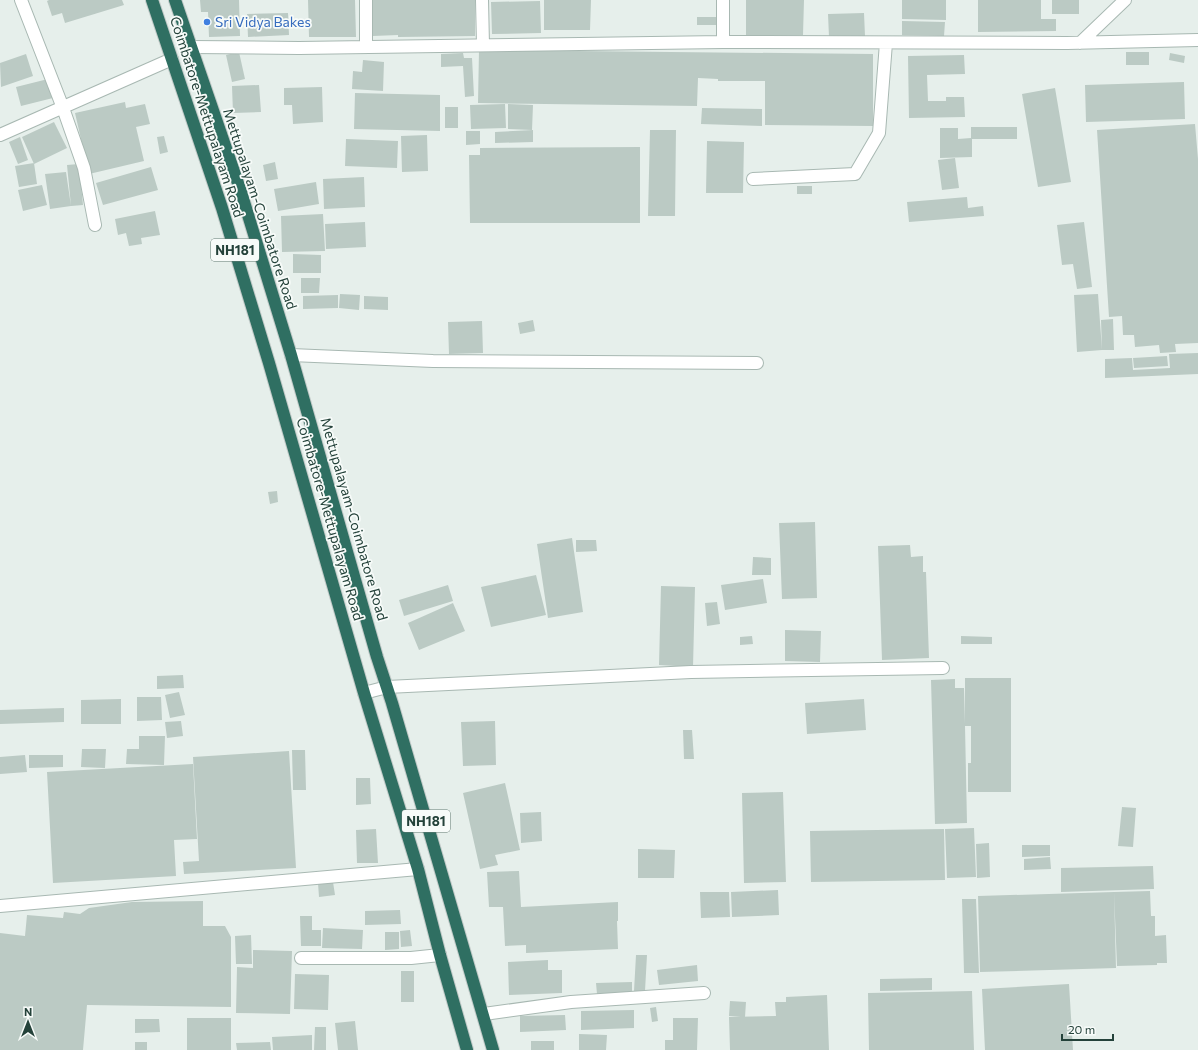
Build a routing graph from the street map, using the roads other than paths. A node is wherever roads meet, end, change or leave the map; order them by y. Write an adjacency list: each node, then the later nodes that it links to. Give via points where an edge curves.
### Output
1 (21, 0): 16 (street)
2 (152, 0): 15 (highway, Coimbatore-Mettupalayam Road / NH181)
3 (175, 0): 14 (highway, Mettupalayam-Coimbatore Road / NH181)
4 (366, 0): 13 (street)
5 (482, 0): 12 (street)
6 (723, 0): 9 (street)
7 (1125, 0): 11 (street)
8 (1198, 40): 11 (street)
9 (723, 42): 10 (street); 12 (street)
10 (886, 43): 11 (street); 18 (street, via 878,133 855,174)
11 (1080, 43)
12 (483, 45): 13 (street)
13 (366, 46): 14 (street)
14 (191, 47): 20 (highway, Mettupalayam-Coimbatore Road / NH181, via 241,192)
15 (172, 59): 16 (street); 24 (highway, Coimbatore-Mettupalayam Road / NH181, via 222,208 269,363)
16 (63, 108): 17 (street); 19 (street, via 84,168)
17 (0, 135)
18 (753, 179)
19 (95, 225)
20 (291, 355): 21 (street, via 433,361); 23 (highway, Mettupalayam-Coimbatore Road / NH181)
21 (757, 363)
22 (943, 668): 23 (street, via 691,672)
23 (387, 687): 24 (street); 30 (highway, Mettupalayam-Coimbatore Road / NH181)
24 (364, 693): 25 (highway, Coimbatore-Mettupalayam Road / NH181)
25 (418, 869): 26 (street); 27 (highway, Coimbatore-Mettupalayam Road / NH181)
26 (0, 906)
27 (440, 955): 28 (street, via 411,958); 31 (highway, Coimbatore-Mettupalayam Road / NH181)
28 (301, 958)
29 (704, 993): 30 (street, via 571,1002)
30 (484, 1014): 32 (highway, Mettupalayam-Coimbatore Road / NH181)
31 (467, 1050)
32 (493, 1050)

